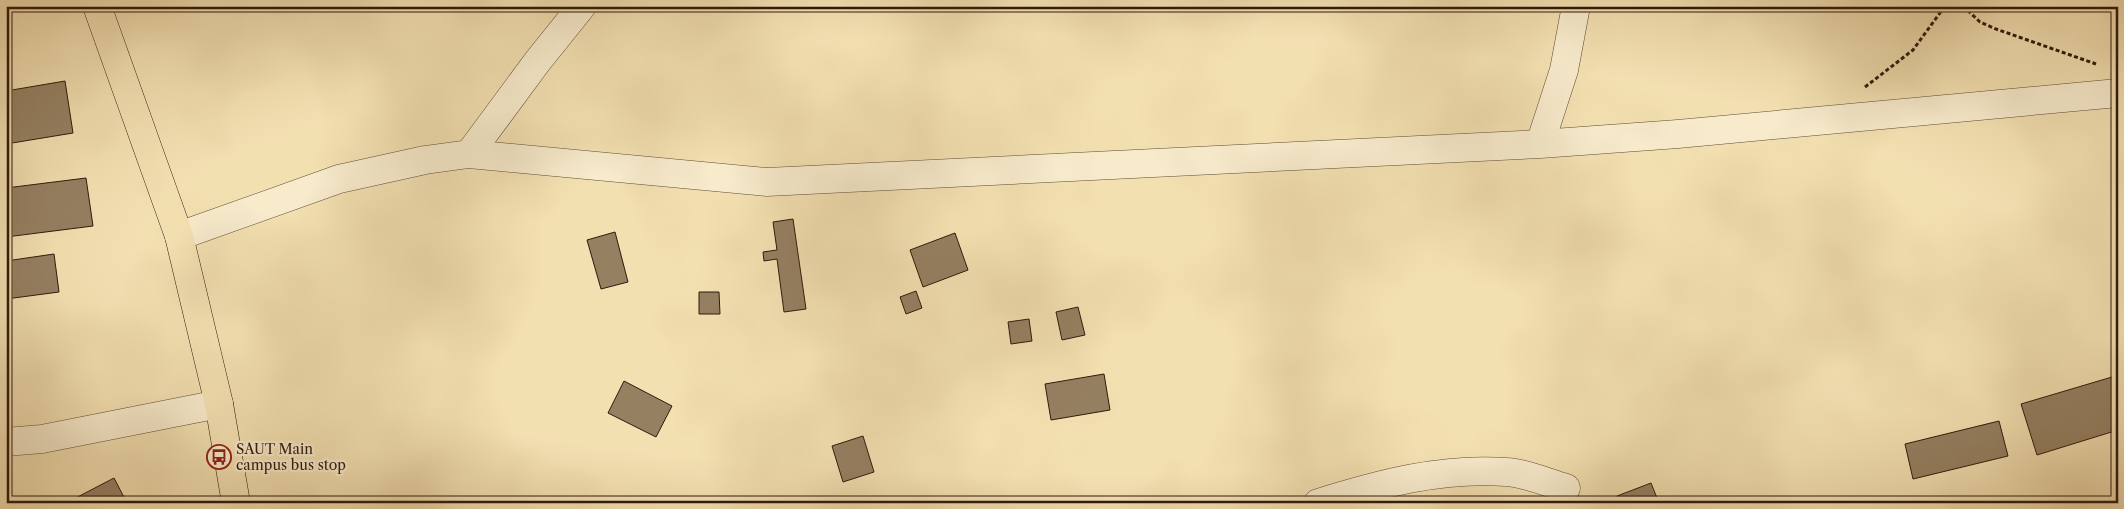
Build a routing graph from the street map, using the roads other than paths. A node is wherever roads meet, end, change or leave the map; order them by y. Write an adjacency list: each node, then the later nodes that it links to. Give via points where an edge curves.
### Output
1 (96, 6): 7 (main road)
2 (582, 6): 6 (street)
3 (1576, 6): 5 (street, via 1564,70)
4 (2118, 93): 5 (street)
5 (1540, 144): 6 (street, via 767,182)
6 (470, 154): 7 (street, via 340,178)
7 (179, 236): 8 (main road)
8 (219, 404): 9 (street, via 42,439); 11 (main road)
9 (6, 442)
10 (1566, 488): 12 (street, via 1508,472 1442,472 1370,487)
11 (236, 503)
12 (1318, 503)

